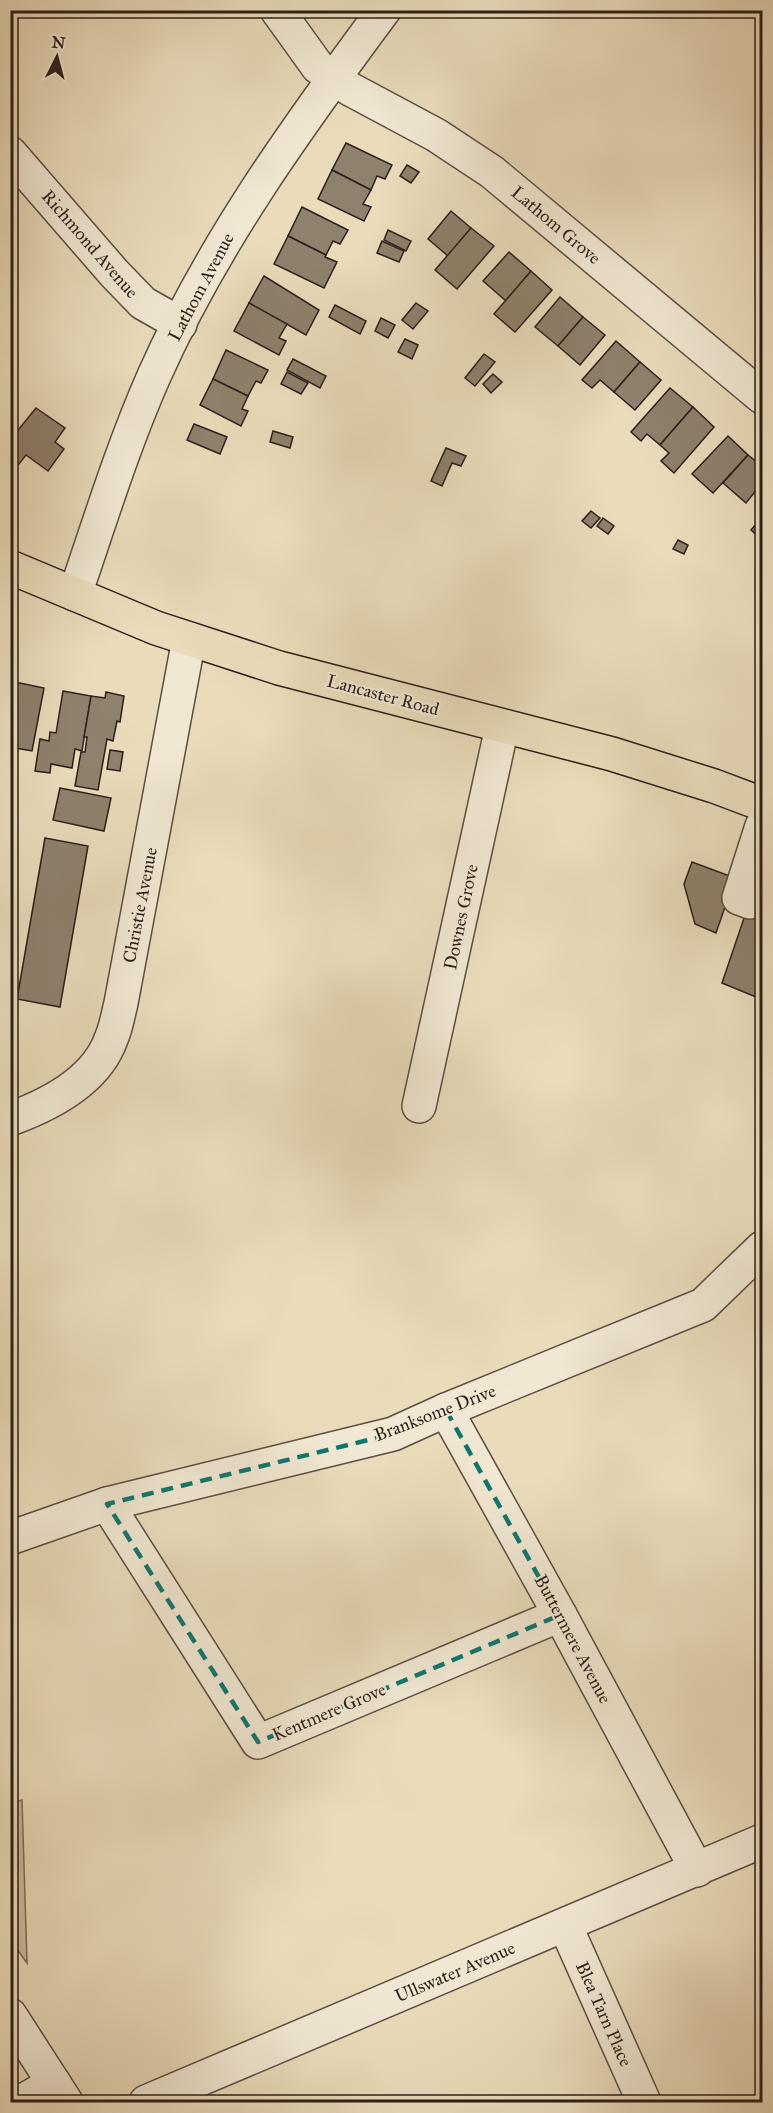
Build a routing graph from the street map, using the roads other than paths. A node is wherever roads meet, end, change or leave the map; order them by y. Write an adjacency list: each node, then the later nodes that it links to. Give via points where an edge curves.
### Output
1 (277, 10): 3 (street, Lathom Grove, via 318,67)
2 (384, 10): 3 (street, Lathom Avenue)
3 (333, 78): 5 (street, Lathom Avenue, via 222,244); 6 (street, Lathom Grove, via 436,135 492,172)
4 (10, 153): 5 (street, Richmond Avenue, via 142,303)
5 (180, 324): 8 (street, Lathom Avenue, via 154,376)
6 (762, 397)
7 (10, 567): 8 (main road, Lancaster Road)
8 (75, 594): 9 (main road, Lancaster Road)
9 (189, 639): 10 (main road, Lancaster Road, via 279,668); 15 (street, Christie Avenue, via 111,1041 90,1073 67,1092)
10 (502, 727): 11 (main road, Lancaster Road, via 612,754); 14 (street, Downes Grove)
11 (762, 804)
12 (762, 826): 13 (street, via 739,898)
13 (750, 902)
14 (419, 1106)
15 (10, 1119)
16 (762, 1248): 17 (street, Branksome Drive, via 703,1305)
17 (446, 1410): 18 (street, Branksome Drive, via 393,1434); 20 (street, Buttermere Avenue)
18 (107, 1504): 19 (street, Branksome Drive); 20 (street, Kentmere Grove, via 258,1742)
19 (10, 1538)
20 (560, 1615): 22 (street, Buttermere Avenue)
21 (762, 1841): 22 (street, Ullswater Avenue)
22 (697, 1870): 23 (street, Ullswater Avenue)
23 (565, 1925): 27 (street, Ullswater Avenue); 28 (street, Blea Tarn Place)
24 (10, 2015): 25 (street)
25 (60, 2093): 26 (street)
26 (21, 2103)
27 (147, 2103)
28 (644, 2103)

